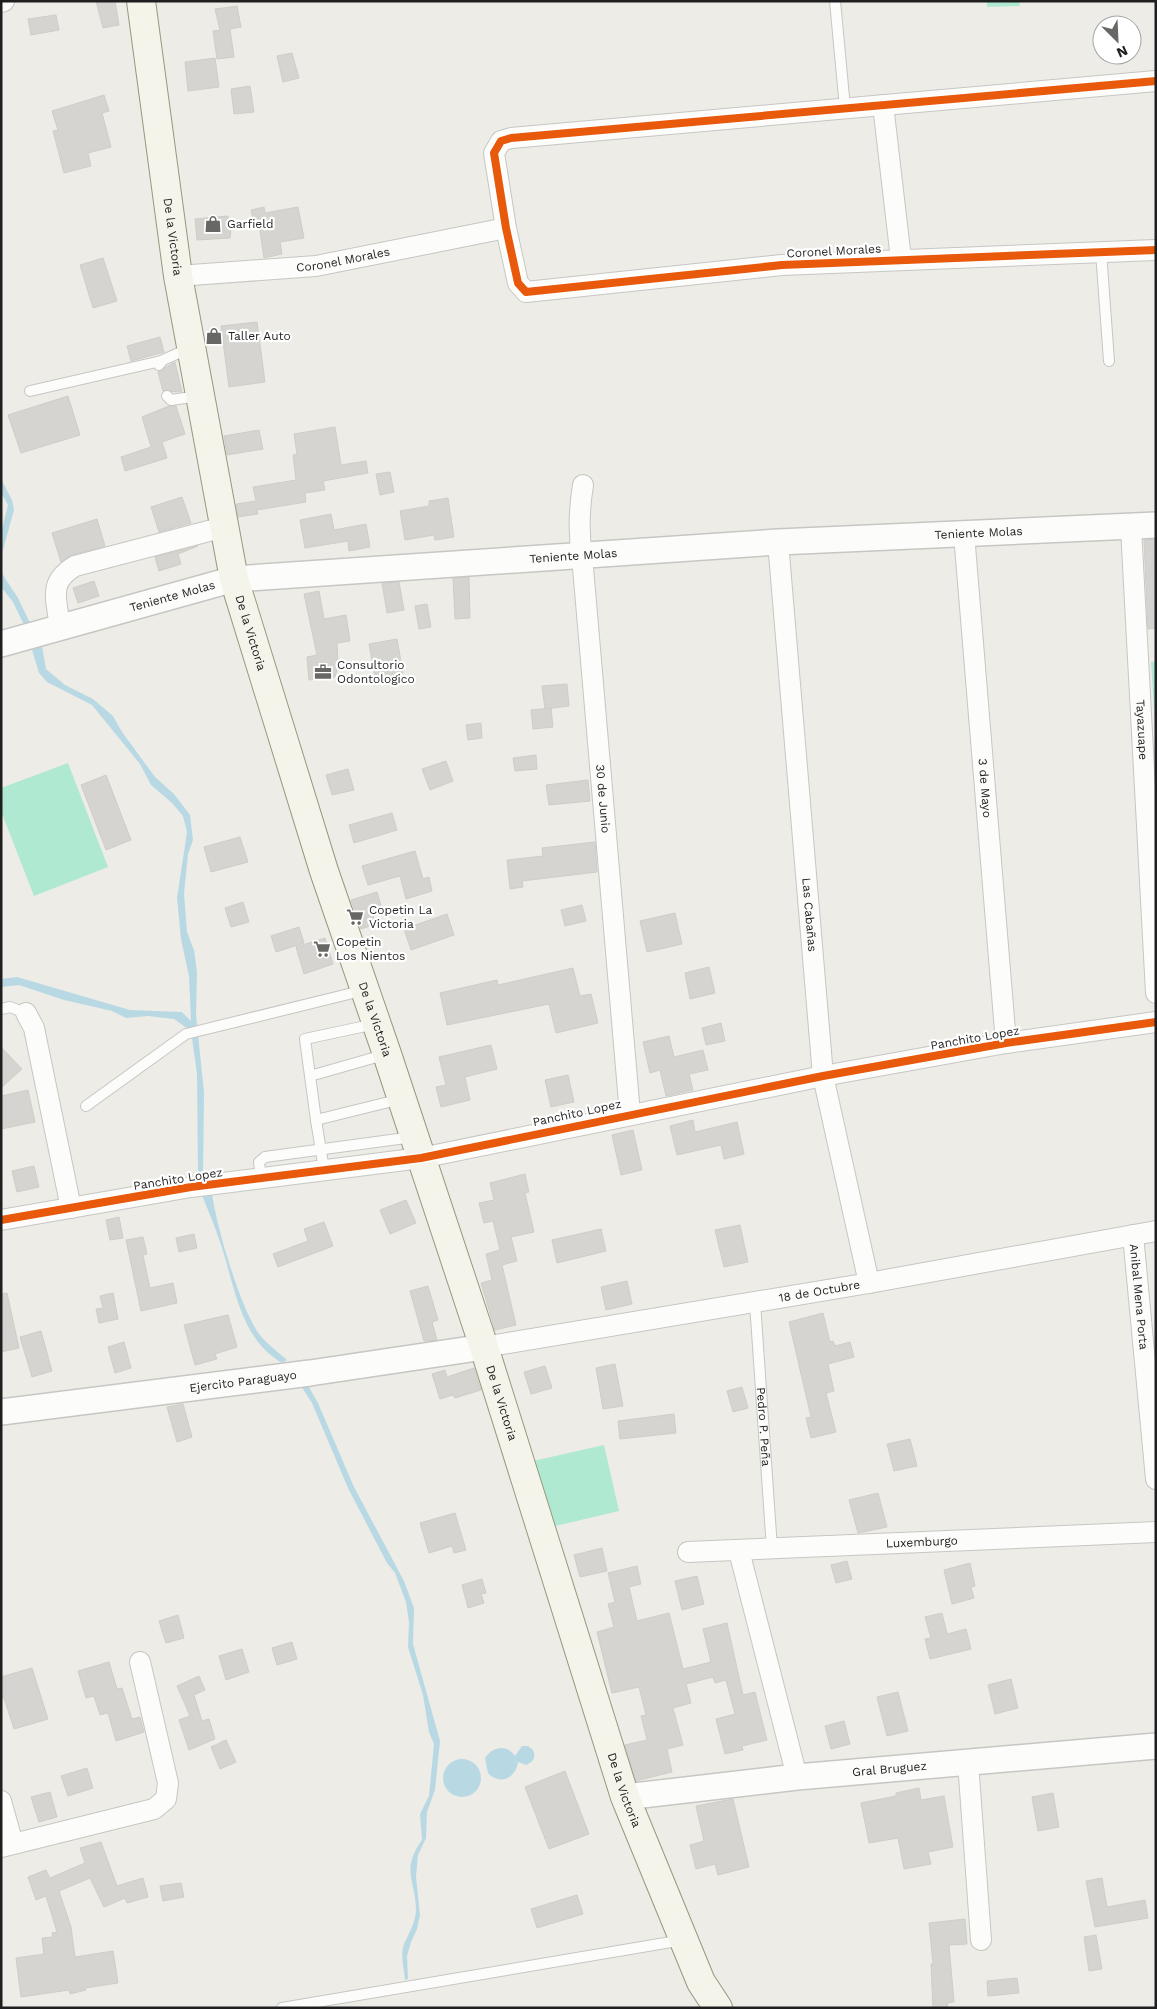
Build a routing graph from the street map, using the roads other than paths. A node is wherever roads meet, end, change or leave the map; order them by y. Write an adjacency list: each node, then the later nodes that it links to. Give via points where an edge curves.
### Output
1 (141, 1): 10 (main road, De la Victoria)
2 (836, 1): 5 (lane)
3 (1156, 80): 4 (street)
4 (883, 105): 5 (street); 9 (street)
5 (845, 108): 6 (street, via 501,141 494,153)
6 (506, 228): 9 (street, Coronel Morales, via 518,282 526,292 782,265); 10 (street, Coronel Morales, via 316,266)
7 (1156, 250): 8 (street, Coronel Morales)
8 (1101, 252): 9 (street, Coronel Morales); 12 (lane)
9 (900, 259)
10 (178, 276): 11 (main road, De la Victoria)
11 (191, 348): 13 (lane, via 160,363); 15 (main road, De la Victoria)
12 (1108, 361)
13 (30, 392)
14 (167, 396): 15 (lane, via 172,400)
15 (200, 396): 18 (main road, De la Victoria)
16 (583, 485): 21 (street, 30 de Junio, via 578,520)
17 (1144, 526): 19 (street, Teniente Molas); 26 (street, Tayazuape)
18 (224, 527): 22 (main road, De la Victoria); 23 (street, via 75,566 62,574 56,586)
19 (964, 534): 20 (street, Teniente Molas); 31 (street, 3 de Mayo)
20 (778, 542): 21 (street, Teniente Molas); 34 (street, Las Cabañas)
21 (582, 556): 22 (street, Teniente Molas); 37 (street, 30 de Junio)
22 (234, 579): 23 (street, Teniente Molas); 25 (main road, De la Victoria, via 324,871)
23 (60, 628): 24 (street, Teniente Molas)
24 (1, 644)
25 (366, 990): 30 (main road, De la Victoria); 36 (lane, via 186,1034)
26 (1156, 993)
27 (1, 1009): 28 (lane, via 10,1007)
28 (26, 1013): 43 (street, via 34,1028)
29 (1156, 1022): 31 (street, Panchito Lopez)
30 (377, 1024): 32 (main road, De la Victoria); 33 (lane, via 305,1039)
31 (1006, 1043): 34 (street, Panchito Lopez)
32 (387, 1054): 33 (lane); 35 (main road, De la Victoria)
33 (310, 1076): 38 (lane)
34 (823, 1076): 37 (street, Panchito Lopez); 47 (street, Las Cabañas)
35 (402, 1098): 38 (lane); 39 (main road, De la Victoria)
36 (86, 1106)
37 (630, 1114): 39 (street, Panchito Lopez)
38 (316, 1120): 40 (lane)
39 (418, 1147): 40 (lane); 41 (street, Panchito Lopez); 49 (main road, De la Victoria)
40 (321, 1151): 41 (lane); 42 (lane, via 265,1157 259,1162)
41 (324, 1170): 42 (street, Panchito Lopez)
42 (261, 1179): 43 (street, Panchito Lopez, via 191,1187)
43 (71, 1208): 44 (street, Panchito Lopez)
44 (1, 1220)
45 (1156, 1231): 46 (street, 18 de Octubre)
46 (1133, 1235): 47 (street, 18 de Octubre); 51 (street, Anibal Mena Porta)
47 (868, 1283): 48 (street, 18 de Octubre)
48 (755, 1303): 49 (street, 18 de Octubre); 53 (lane, Pedro P. Peña)
49 (484, 1347): 50 (street, Ejercito Paraguayo, via 310,1373); 60 (main road, De la Victoria)
50 (1, 1412)
51 (1156, 1480)
52 (1156, 1532): 53 (street, Luxemburgo)
53 (772, 1549): 54 (street, Luxemburgo)
54 (739, 1551): 55 (street, Luxemburgo); 59 (street)
55 (688, 1552)
56 (140, 1662): 62 (street, via 168,1783 166,1799 154,1809)
57 (1156, 1746): 58 (street, Gral Bruguez)
58 (968, 1762): 59 (street, Gral Bruguez); 64 (street)
59 (797, 1778): 60 (street, Gral Bruguez)
60 (625, 1797): 63 (main road, De la Victoria)
61 (1, 1801): 62 (street)
62 (7, 1845)
63 (684, 1940): 65 (lane); 66 (main road, De la Victoria, via 701,1982)
64 (981, 1940)
65 (282, 2008)
66 (718, 2008)

